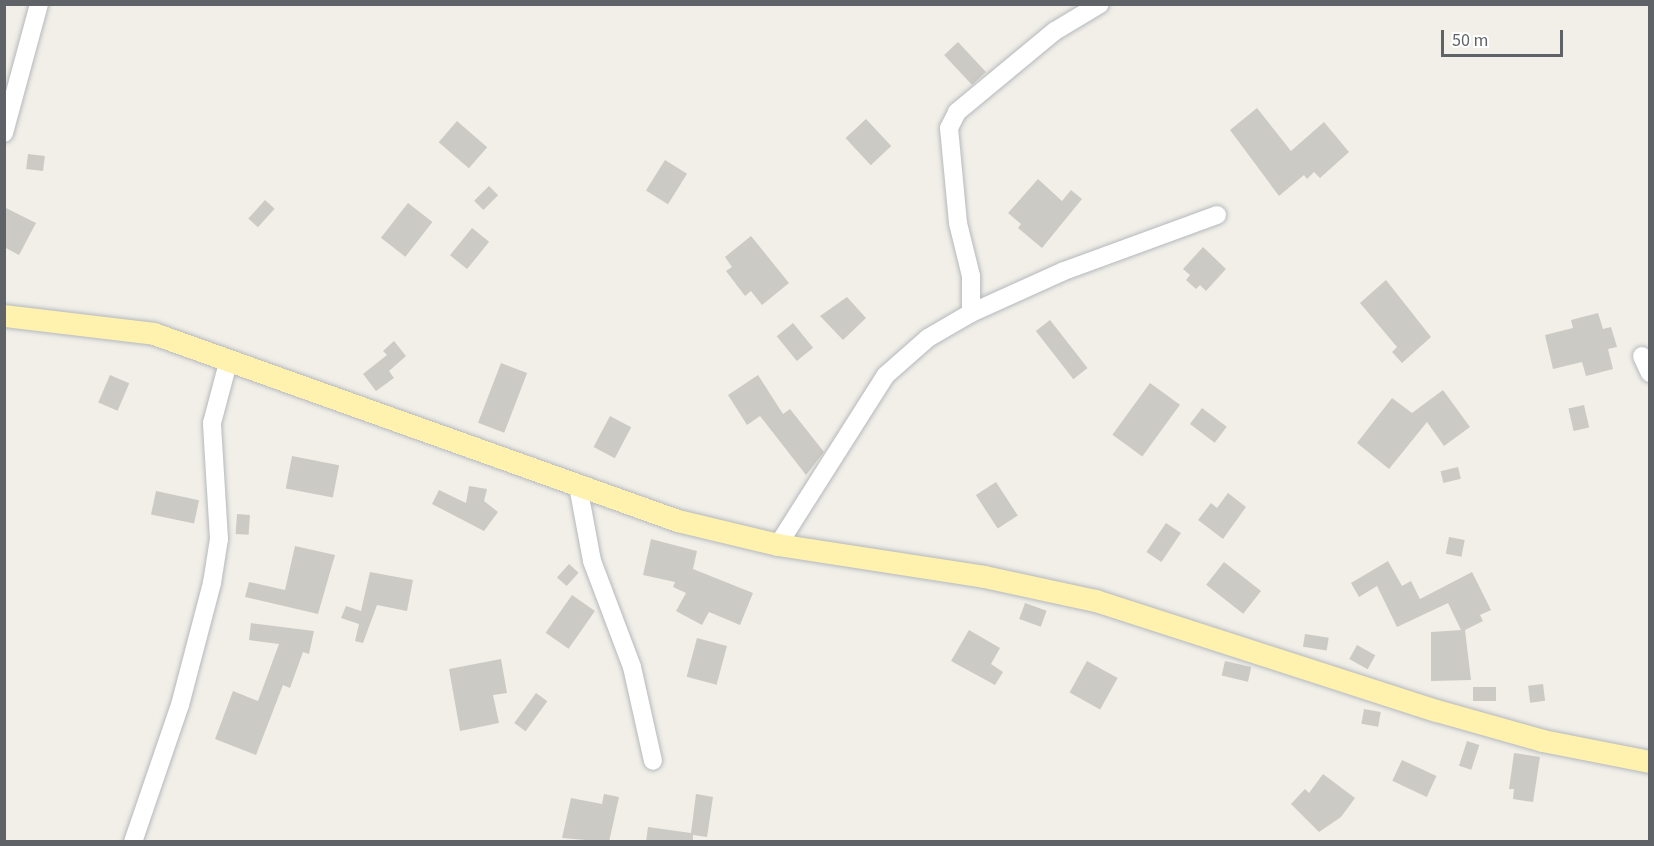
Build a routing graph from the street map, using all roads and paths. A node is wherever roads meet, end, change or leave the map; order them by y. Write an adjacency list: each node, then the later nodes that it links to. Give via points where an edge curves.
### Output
1 (39, 4): 3 (street)
2 (1100, 4): 5 (street, via 1055,32 957,112 949,128 958,223 971,276)
3 (4, 134)
4 (1217, 215): 5 (street, via 1064,271)
5 (971, 313): 9 (street, via 928,338 886,375)
6 (4, 316): 7 (main road, via 154,334)
7 (229, 359): 8 (main road); 12 (street, via 212,423 219,539 212,583 180,705)
8 (578, 486): 9 (main road, via 678,521); 10 (street, via 592,561 632,667)
9 (778, 544): 11 (main road, via 985,577 1096,600 1437,711 1543,741)
10 (653, 761)
11 (1650, 762)
12 (133, 842)

